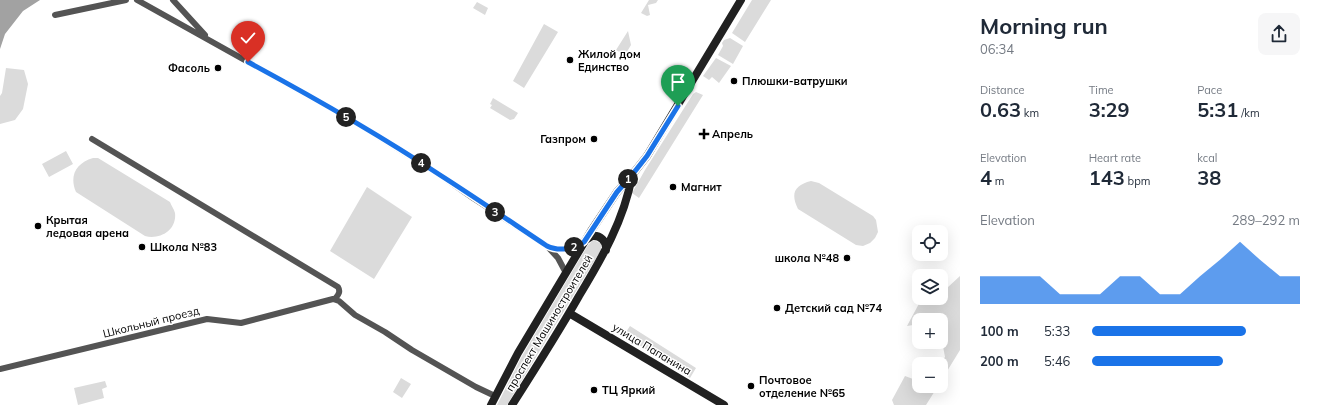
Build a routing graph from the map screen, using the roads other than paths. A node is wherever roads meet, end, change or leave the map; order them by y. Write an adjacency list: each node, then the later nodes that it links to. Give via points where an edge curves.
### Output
1 (126, 0): 5 (street)
2 (137, 0): 6 (street)
3 (173, 0): 6 (street)
4 (741, 0): 8 (street, проспект Машиностроителей, via 647,156)
5 (55, 15)
6 (209, 40): 10 (street, via 352,120)
7 (92, 139): 13 (street, via 338,286 340,289)
8 (632, 175): 9 (street, проспект Машиностроителей, via 611,200); 11 (street, проспект Машиностроителей, via 626,201)
9 (584, 242): 10 (street, via 573,248 557,249); 11 (street, проспект Машиностроителей, via 592,236 601,238 606,245); 12 (street, проспект Машиностроителей)
10 (547, 246): 12 (street, via 556,255)
11 (605, 252): 14 (street, проспект Машиностроителей)
12 (566, 273): 16 (street, проспект Машиностроителей, via 518,353)
13 (335, 299): 15 (street, Школьный проезд, via 241,323 207,318); 16 (street, via 412,350)
14 (569, 313): 18 (street, проспект Машиностроителей); 19 (street, улица Папанина)
15 (0, 369)
16 (496, 396): 17 (street, проспект Машиностроителей)
17 (491, 405)
18 (512, 405)
19 (724, 405)

